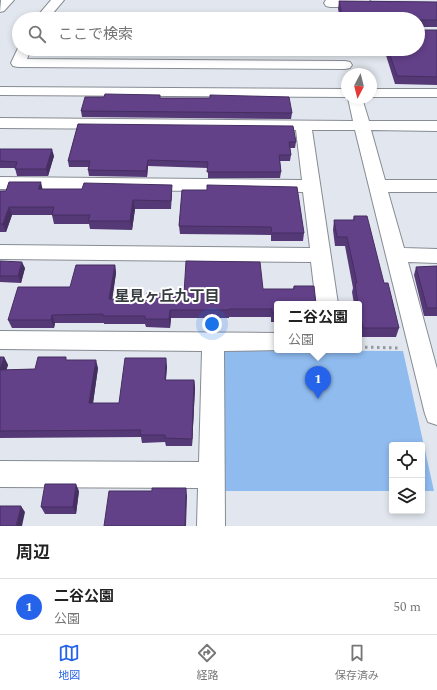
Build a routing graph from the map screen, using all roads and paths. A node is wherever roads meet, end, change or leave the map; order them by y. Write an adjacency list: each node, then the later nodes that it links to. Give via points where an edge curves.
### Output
1 (8, 0): 5 (street)
2 (58, 0): 6 (street)
3 (376, 3): 4 (street)
4 (330, 6)
5 (0, 8)
6 (47, 12)
7 (21, 56): 8 (street, via 18,63)
8 (345, 64)
9 (0, 91): 10 (street)
10 (341, 93)
11 (377, 93): 12 (street)
12 (437, 93)
13 (357, 104): 16 (street)
14 (0, 123): 15 (street)
15 (303, 125): 16 (street); 19 (street)
16 (362, 125): 17 (street); 20 (street)
17 (437, 126)
18 (0, 183): 19 (street)
19 (311, 186): 23 (street)
20 (377, 186): 21 (street); 24 (street)
21 (437, 186)
22 (0, 252): 23 (street)
23 (321, 255): 26 (street)
24 (396, 255): 25 (street); 30 (street)
25 (437, 256)
26 (327, 301)
27 (0, 340): 28 (street)
28 (213, 342): 29 (street); 34 (street)
29 (274, 342)
30 (421, 345): 31 (path); 32 (street)
31 (362, 347)
32 (437, 414)
33 (0, 474): 34 (street)
34 (212, 476): 35 (street)
35 (211, 526)

